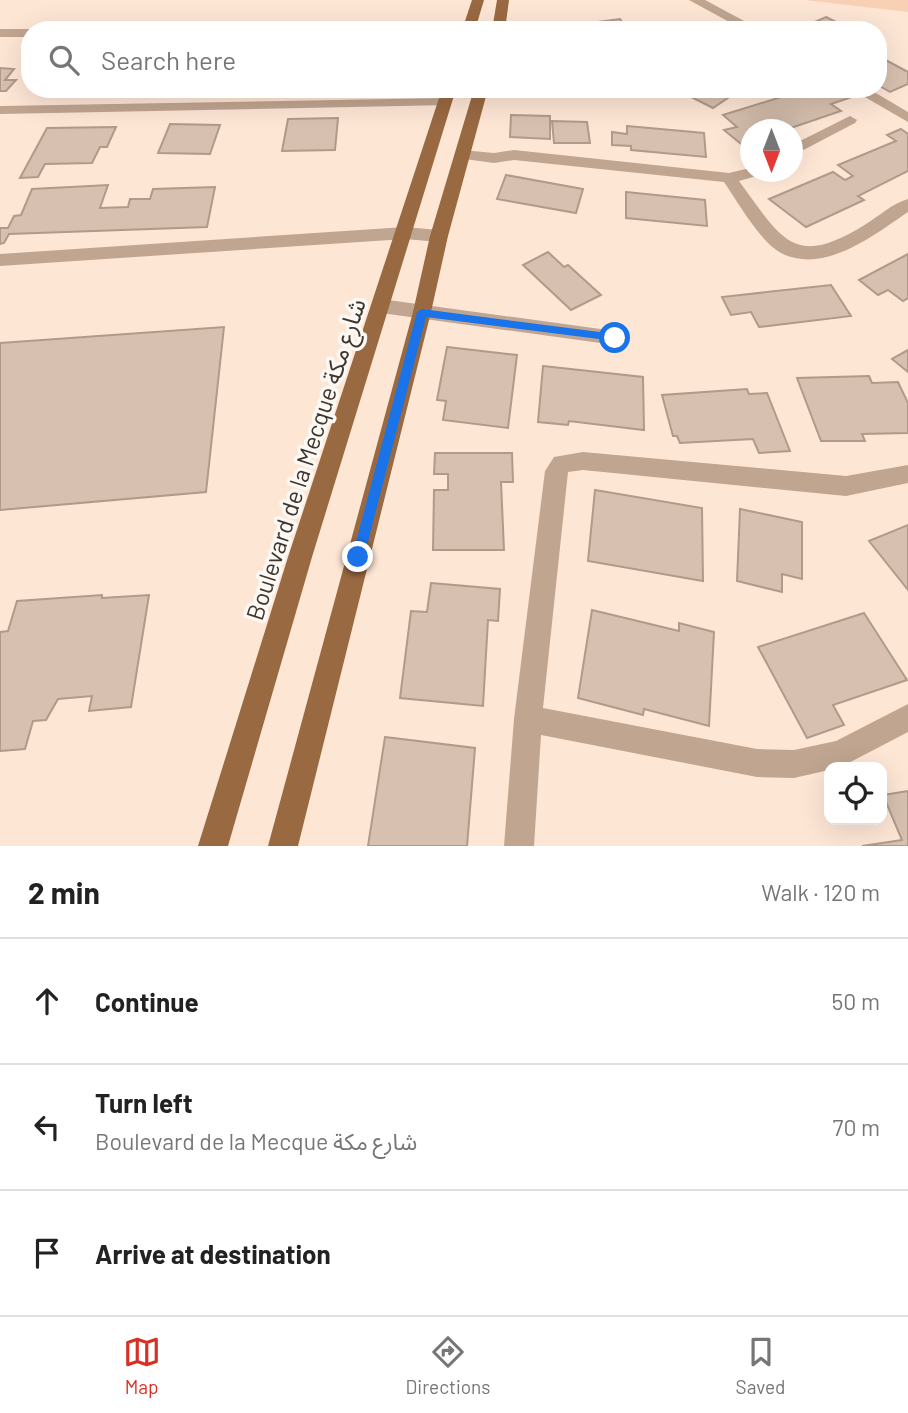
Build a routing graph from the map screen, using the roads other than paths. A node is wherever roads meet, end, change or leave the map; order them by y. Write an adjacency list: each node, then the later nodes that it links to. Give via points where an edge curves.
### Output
1 (478, 0): 4 (main road)
2 (503, 0): 5 (main road)
3 (695, 0): 6 (street)
4 (471, 21)
5 (500, 21)
6 (737, 21)
7 (0, 33): 8 (street)
8 (21, 33)
9 (0, 47): 10 (street)
10 (21, 47)
11 (383, 98): 15 (street)
12 (446, 98): 23 (main road, Boulevard de la Mecque شارع مكة)
13 (478, 98): 19 (main road)
14 (874, 98): 16 (street)
15 (0, 110)
16 (908, 118)
17 (850, 120): 18 (street)
18 (803, 146)
19 (464, 149): 21 (street, via 494,158 514,155); 24 (main road)
20 (740, 175): 21 (street)
21 (729, 178): 22 (street, via 787,249 805,253 851,241)
22 (908, 204)
23 (405, 233): 24 (street); 25 (street); 26 (main road, Boulevard de la Mecque شارع مكة)
24 (439, 236): 27 (main road)
25 (0, 260)
26 (381, 306): 27 (street); 32 (main road, Boulevard de la Mecque شارع مكة)
27 (422, 312): 28 (street); 33 (main road)
28 (615, 338)
29 (908, 474): 31 (street, via 846,486 583,461 562,464 556,471)
30 (908, 718): 31 (street, via 840,754 794,764 757,763)
31 (528, 719): 34 (street)
32 (213, 846)
33 (284, 846)
34 (519, 846)

